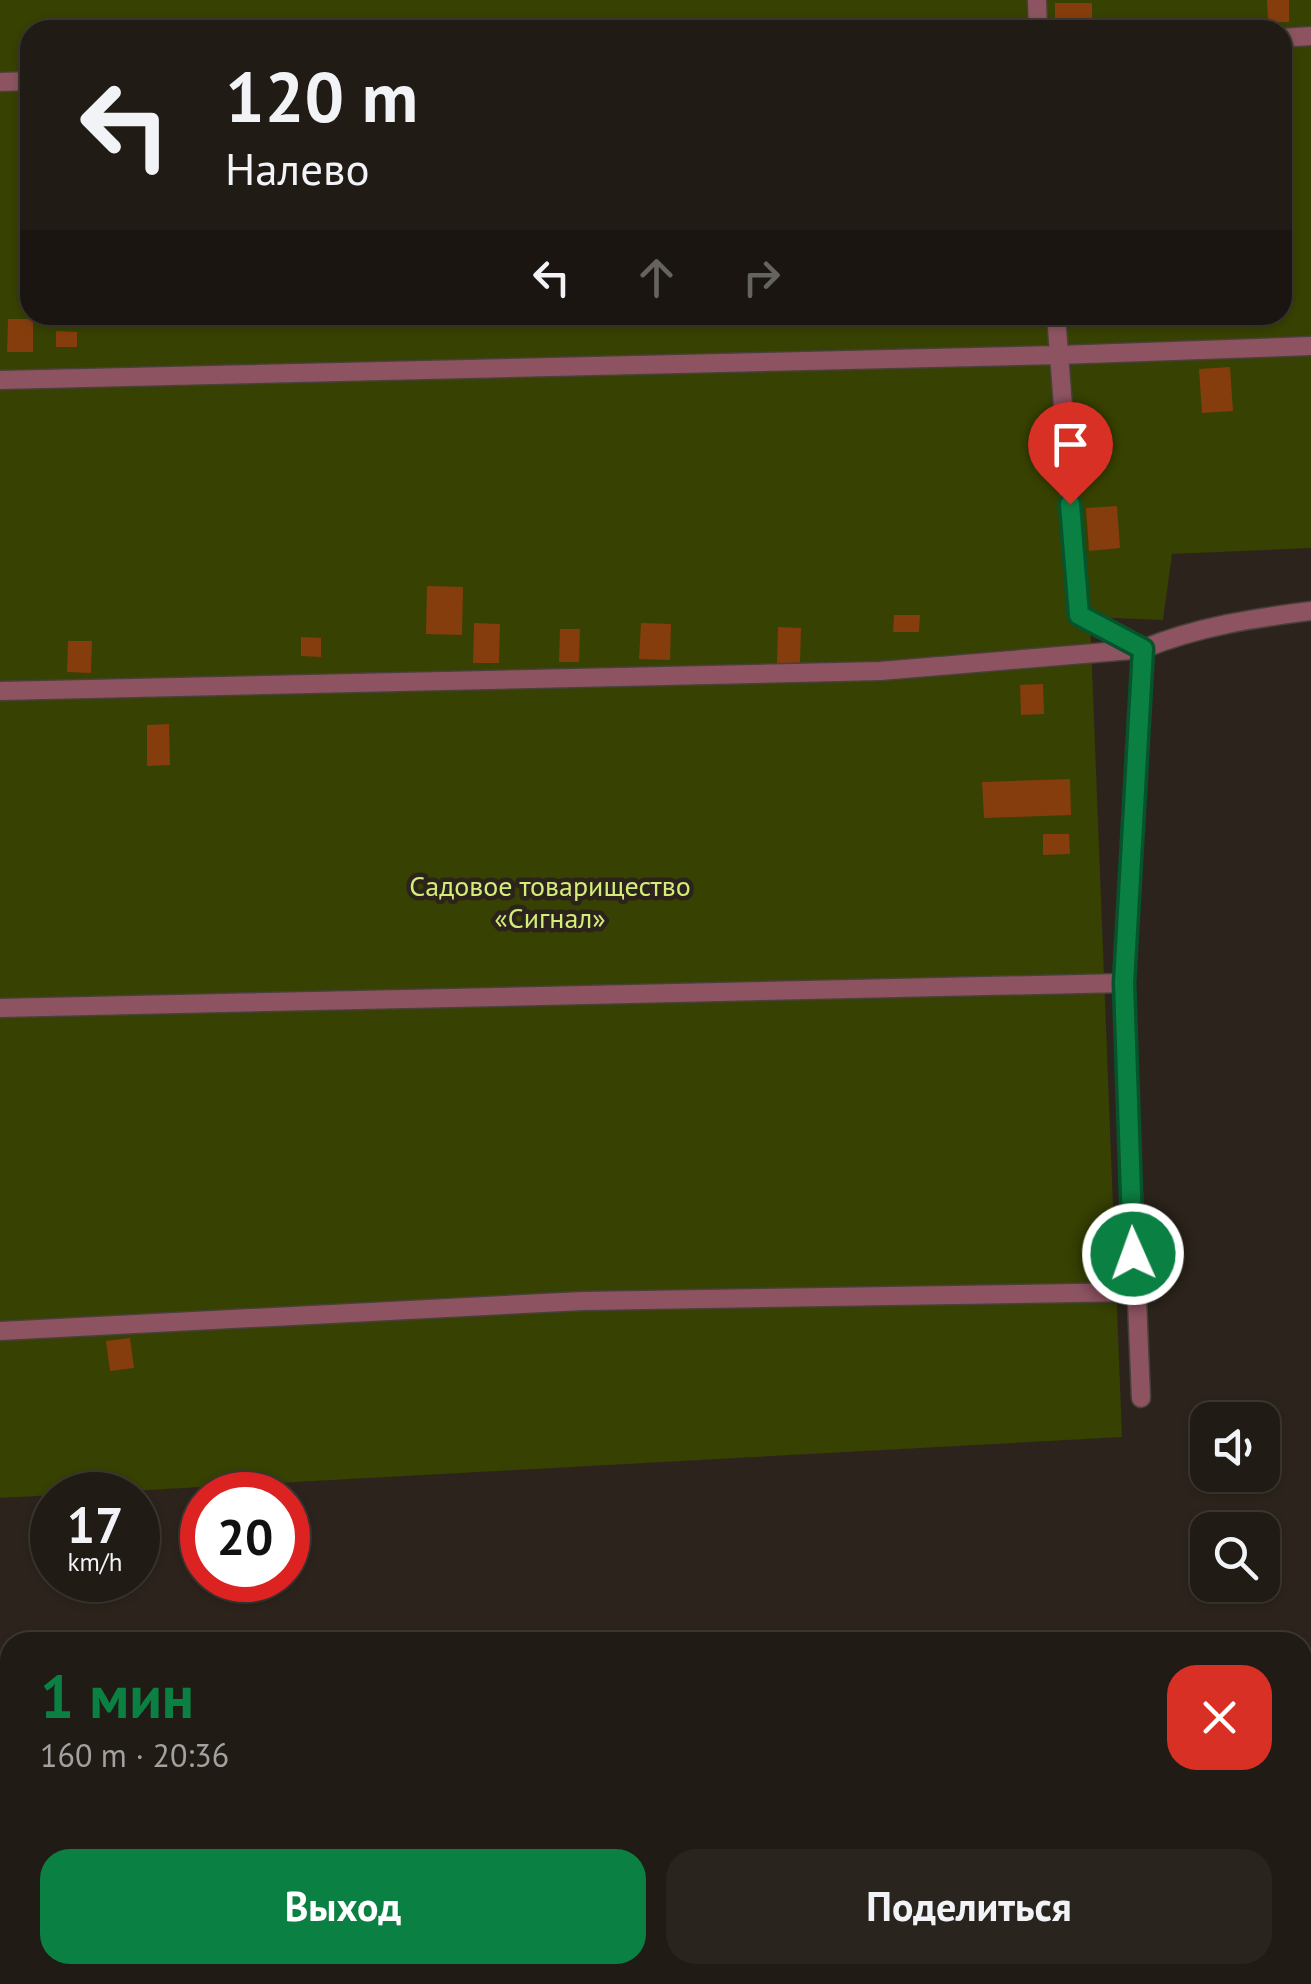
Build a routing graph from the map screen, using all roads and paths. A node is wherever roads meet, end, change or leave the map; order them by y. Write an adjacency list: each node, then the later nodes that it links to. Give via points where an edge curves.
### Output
1 (1056, 325): 3 (lane)
2 (1311, 346): 3 (lane)
3 (1058, 355): 4 (lane); 6 (lane, via 1079,615)
4 (0, 380)
5 (1311, 611): 6 (lane, via 1171,637)
6 (1143, 649): 7 (lane, via 880,671); 8 (lane)
7 (0, 690)
8 (1124, 983): 9 (lane); 10 (lane)
9 (0, 1008)
10 (1134, 1292): 11 (lane, via 583,1301); 12 (lane)
11 (0, 1331)
12 (1141, 1398)

